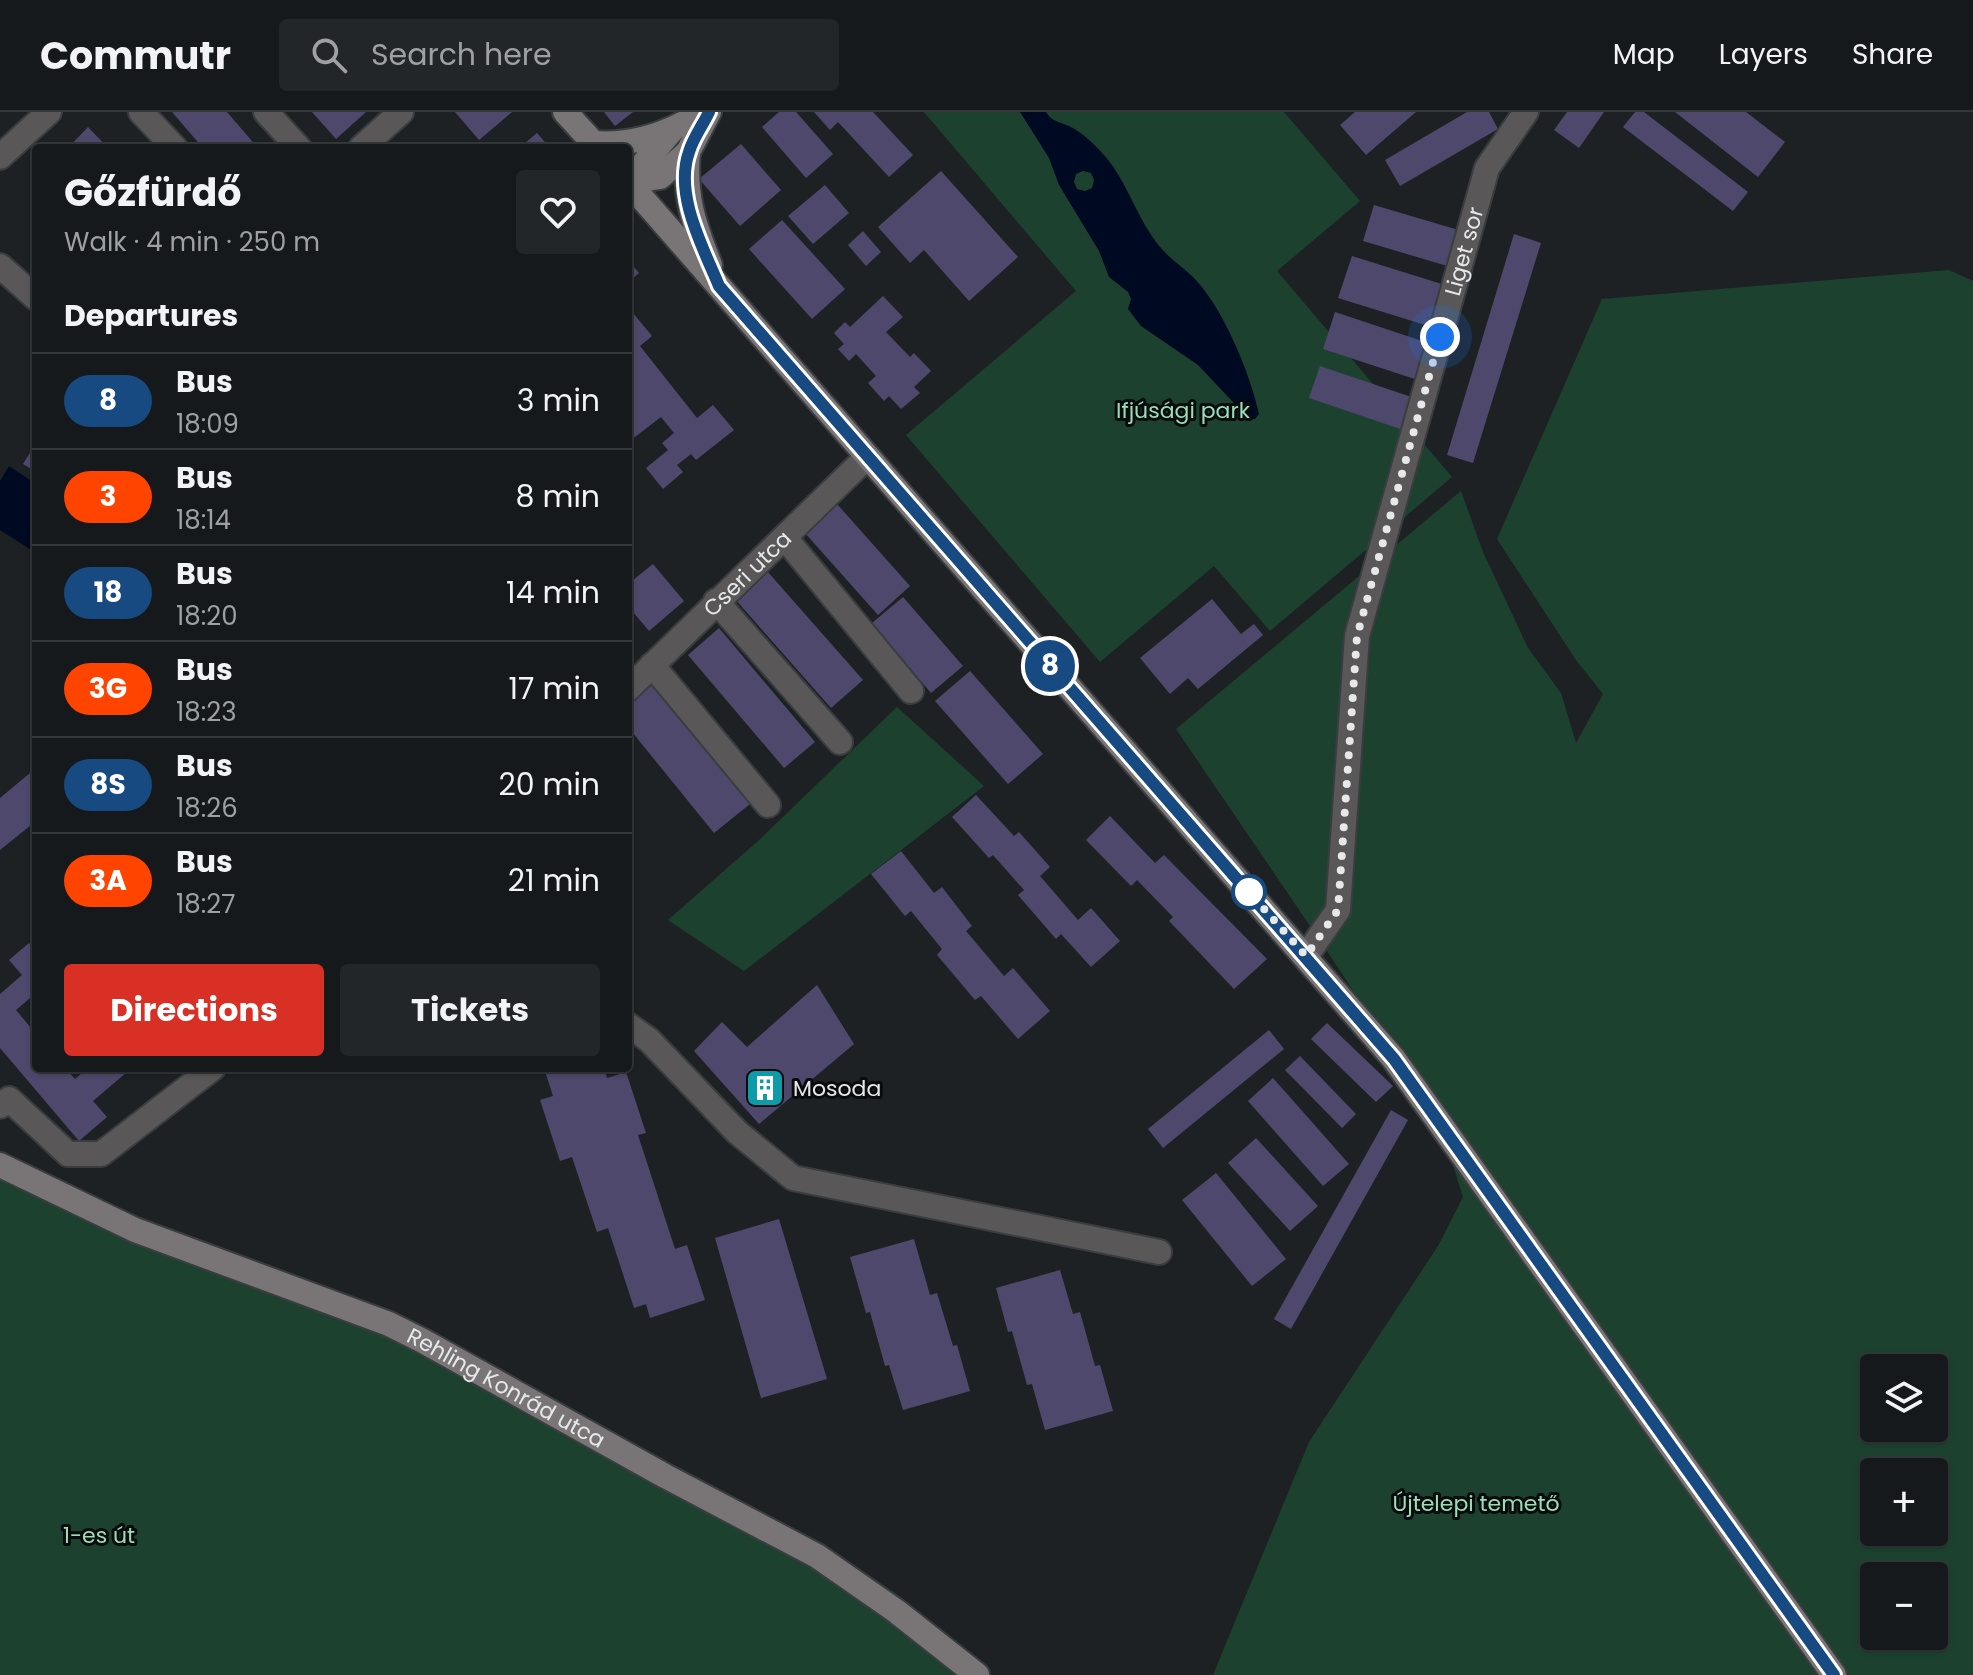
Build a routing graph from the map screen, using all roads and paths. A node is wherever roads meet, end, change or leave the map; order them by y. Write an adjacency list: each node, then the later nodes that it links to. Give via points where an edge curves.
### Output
1 (49, 112): 16 (street)
2 (141, 112): 10 (street)
3 (266, 112): 11 (street)
4 (401, 112): 12 (street)
5 (565, 112): 13 (street)
6 (703, 112): 9 (street)
7 (709, 112): 15 (street)
8 (1526, 112): 29 (street, Liget sor, via 1487,168 1357,636 1338,910)
9 (673, 130): 14 (street); 17 (street)
10 (171, 144)
11 (295, 144)
12 (365, 144)
13 (594, 144)
14 (616, 144)
15 (688, 152): 17 (street, via 660,177); 19 (street, via 691,212)
16 (0, 157)
17 (633, 184): 19 (street)
18 (0, 266): 20 (street)
19 (719, 286): 21 (street)
20 (32, 294)
21 (867, 457): 22 (street, Cseri utca); 29 (street)
22 (785, 538): 23 (street, Cseri utca); 26 (street)
23 (716, 601): 24 (street, Cseri utca); 27 (street)
24 (652, 665): 25 (street, Cseri utca); 28 (street)
25 (632, 685)
26 (911, 691)
27 (840, 742)
28 (768, 805)
29 (1306, 956): 36 (street, via 1394,1059)
30 (632, 1028): 34 (street, via 737,1132 793,1178)
31 (208, 1072): 32 (street, via 101,1154 68,1154 9,1099)
32 (0, 1106)
33 (0, 1165): 35 (street, Rehling Konrád utca, via 135,1230 423,1341 817,1556)
34 (1159, 1252)
35 (977, 1675)
36 (1834, 1675)

